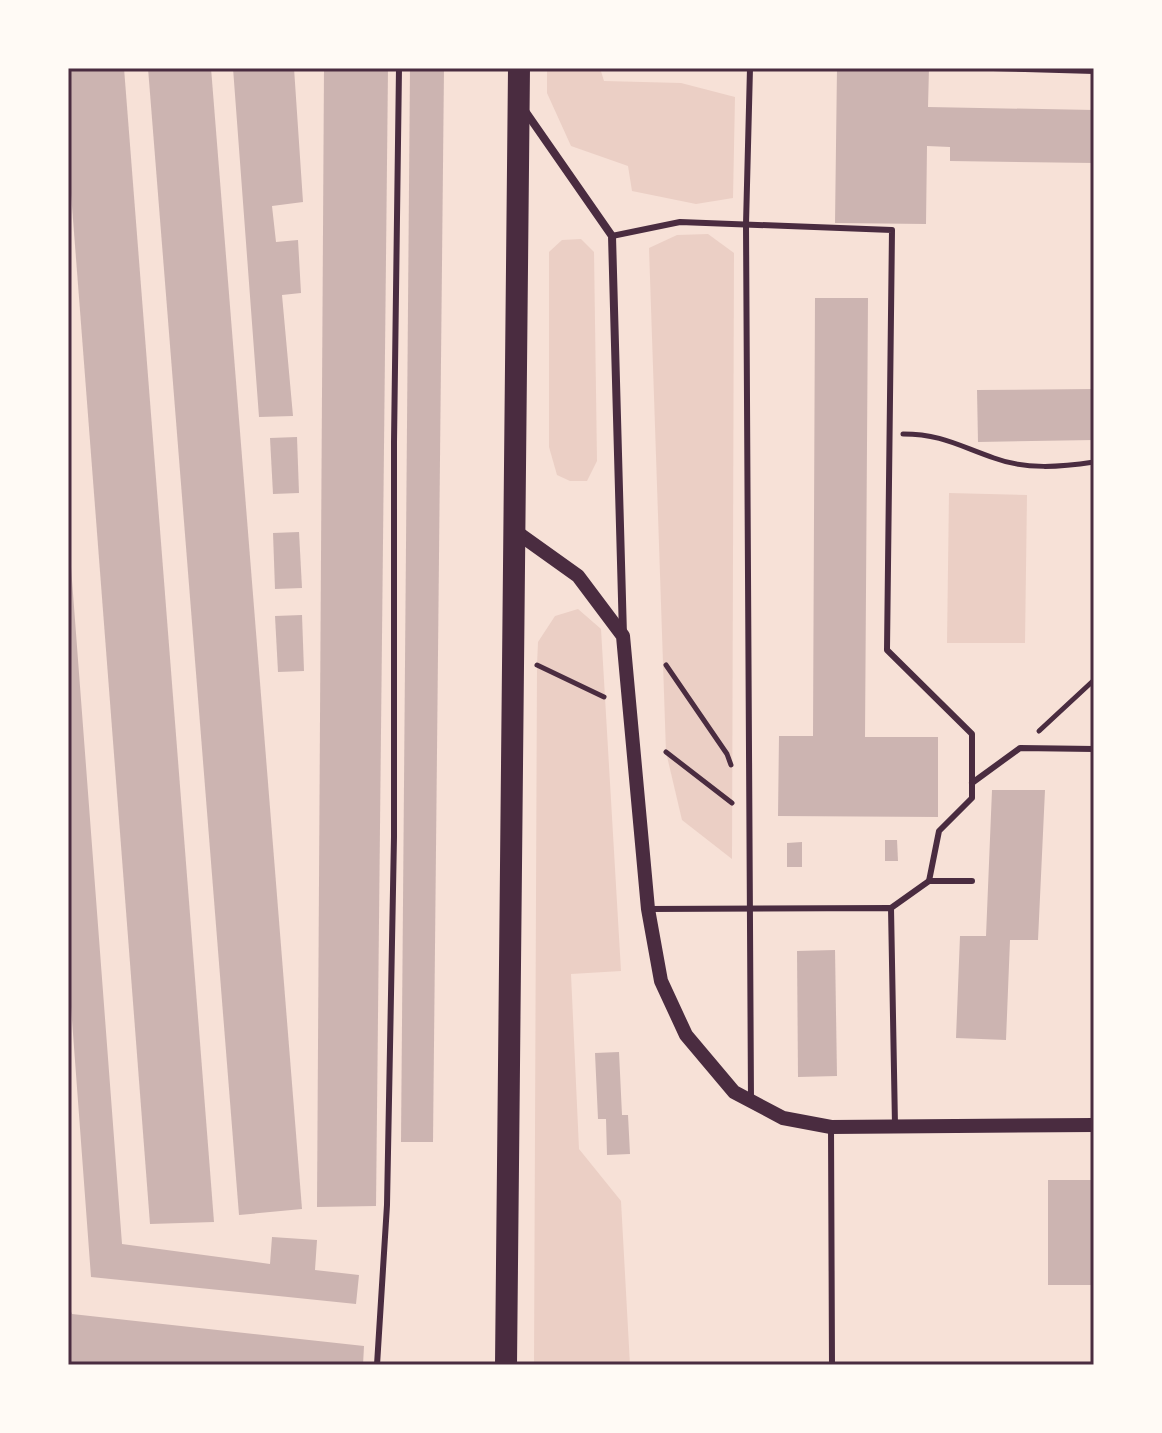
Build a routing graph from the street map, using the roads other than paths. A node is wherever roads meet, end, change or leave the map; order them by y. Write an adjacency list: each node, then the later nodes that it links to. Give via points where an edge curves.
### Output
1 (399, 68): 22 (lane, via 394,837 387,1205)
2 (519, 68): 6 (highway)
3 (750, 68): 7 (lane)
4 (993, 68): 5 (lane)
5 (1094, 71)
6 (519, 102): 8 (street); 9 (highway)
7 (746, 224): 8 (lane, via 680,222); 12 (lane, via 892,230 887,650 972,734); 17 (lane)
8 (612, 236): 10 (street)
9 (515, 531): 10 (street, via 578,576); 23 (highway)
10 (623, 636): 16 (street)
11 (1094, 749): 12 (lane, via 1020,748)
12 (972, 783): 13 (lane, via 972,798 939,831)
13 (929, 881): 14 (lane); 15 (lane)
14 (972, 881)
15 (891, 908): 17 (lane); 21 (lane)
16 (648, 909): 17 (lane); 18 (street, via 661,981 686,1035 734,1092)
17 (748, 909): 18 (lane)
18 (751, 1104): 20 (street, via 783,1118)
19 (1094, 1125): 21 (street)
20 (831, 1127): 21 (street); 24 (lane)
21 (895, 1127)
22 (377, 1365)
23 (506, 1365)
24 (832, 1365)

